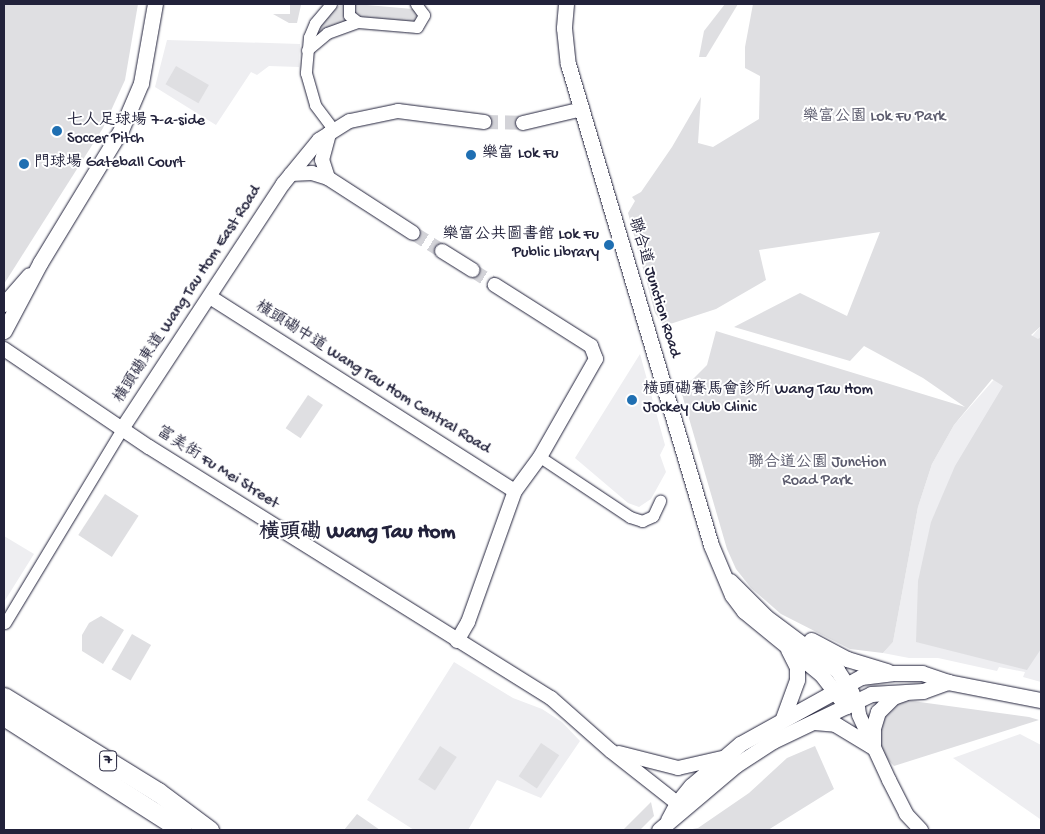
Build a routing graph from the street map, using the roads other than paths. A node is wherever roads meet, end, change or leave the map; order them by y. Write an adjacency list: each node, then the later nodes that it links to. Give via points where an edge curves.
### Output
1 (155, 4): 16 (main road, via 141,83 121,130)
2 (331, 4): 7 (street, via 314,23)
3 (349, 4): 6 (street, via 349,15)
4 (416, 4): 6 (street, via 424,15 422,23 414,28)
5 (566, 4): 8 (main road, 聯合道 Junction Road, via 565,45)
6 (358, 22): 7 (street, via 327,33)
7 (307, 50): 11 (street, via 309,89 315,105)
8 (582, 109): 10 (street); 29 (main road, 聯合道 Junction Road, via 705,529 732,596 744,611)
9 (484, 122): 11 (street, 橫頭磡東道 Wang Tau Hom East Road, via 398,111 350,121)
10 (523, 124)
11 (333, 129): 12 (street, 橫頭磡東道 Wang Tau Hom East Road, via 319,140); 13 (street, via 324,146 322,160)
12 (291, 174): 13 (street, via 312,173); 19 (street, 橫頭磡東道 Wang Tau Hom East Road)
13 (328, 178): 14 (street)
14 (413, 233)
15 (442, 251): 17 (street)
16 (40, 263): 20 (main road); 21 (main road)
17 (472, 270)
18 (495, 284): 24 (street, via 594,348 594,366)
19 (210, 297): 23 (street, 橫頭磡東道 Wang Tau Hom East Road); 25 (street, 橫頭磡中道 Wang Tau Hom Central Road)
20 (4, 304)
21 (4, 331)
22 (4, 349): 23 (street, 富美街 Fu Mei Street)
23 (122, 429): 27 (street, 橫頭磡東道 Wang Tau Hom East Road); 28 (street, 富美街 Fu Mei Street)
24 (540, 457): 25 (street); 26 (street, via 630,517 642,521 653,516)
25 (515, 491): 28 (street, via 468,622)
26 (660, 501)
27 (5, 623)
28 (457, 640): 43 (street, 富美街 Fu Mei Street, via 550,698)
29 (789, 640): 30 (main road, via 811,640 848,659); 32 (main road, 聯合道 Junction Road); 38 (main road, via 797,667 797,680)
30 (892, 673): 31 (main road, via 922,673); 32 (main road, via 861,678)
31 (948, 682): 33 (main road, via 923,691); 35 (main road)
32 (842, 687): 36 (main road, 聯合道 Junction Road); 38 (main road)
33 (910, 690): 36 (main road, via 879,692); 42 (main road, via 893,697 878,712 873,728)
34 (4, 697): 49 (highway, 7, via 158,792)
35 (1039, 702)
36 (854, 707): 39 (main road); 42 (street)
37 (4, 716): 41 (highway, 7)
38 (783, 718): 44 (main road)
39 (804, 725): 42 (main road, via 834,724); 45 (main road, via 736,765)
40 (4, 730): 41 (highway)
41 (33, 733): 48 (highway, 7)
42 (873, 747): 46 (street)
43 (611, 751): 44 (street, 富美街 Fu Mei Street, via 678,768); 45 (street, 富美街 Fu Mei Street)
44 (722, 758): 45 (main road)
45 (683, 805): 47 (main road)
46 (906, 814): 50 (street); 51 (street)
47 (664, 825)
48 (182, 830)
49 (209, 830)
50 (905, 830)
51 (920, 830)

